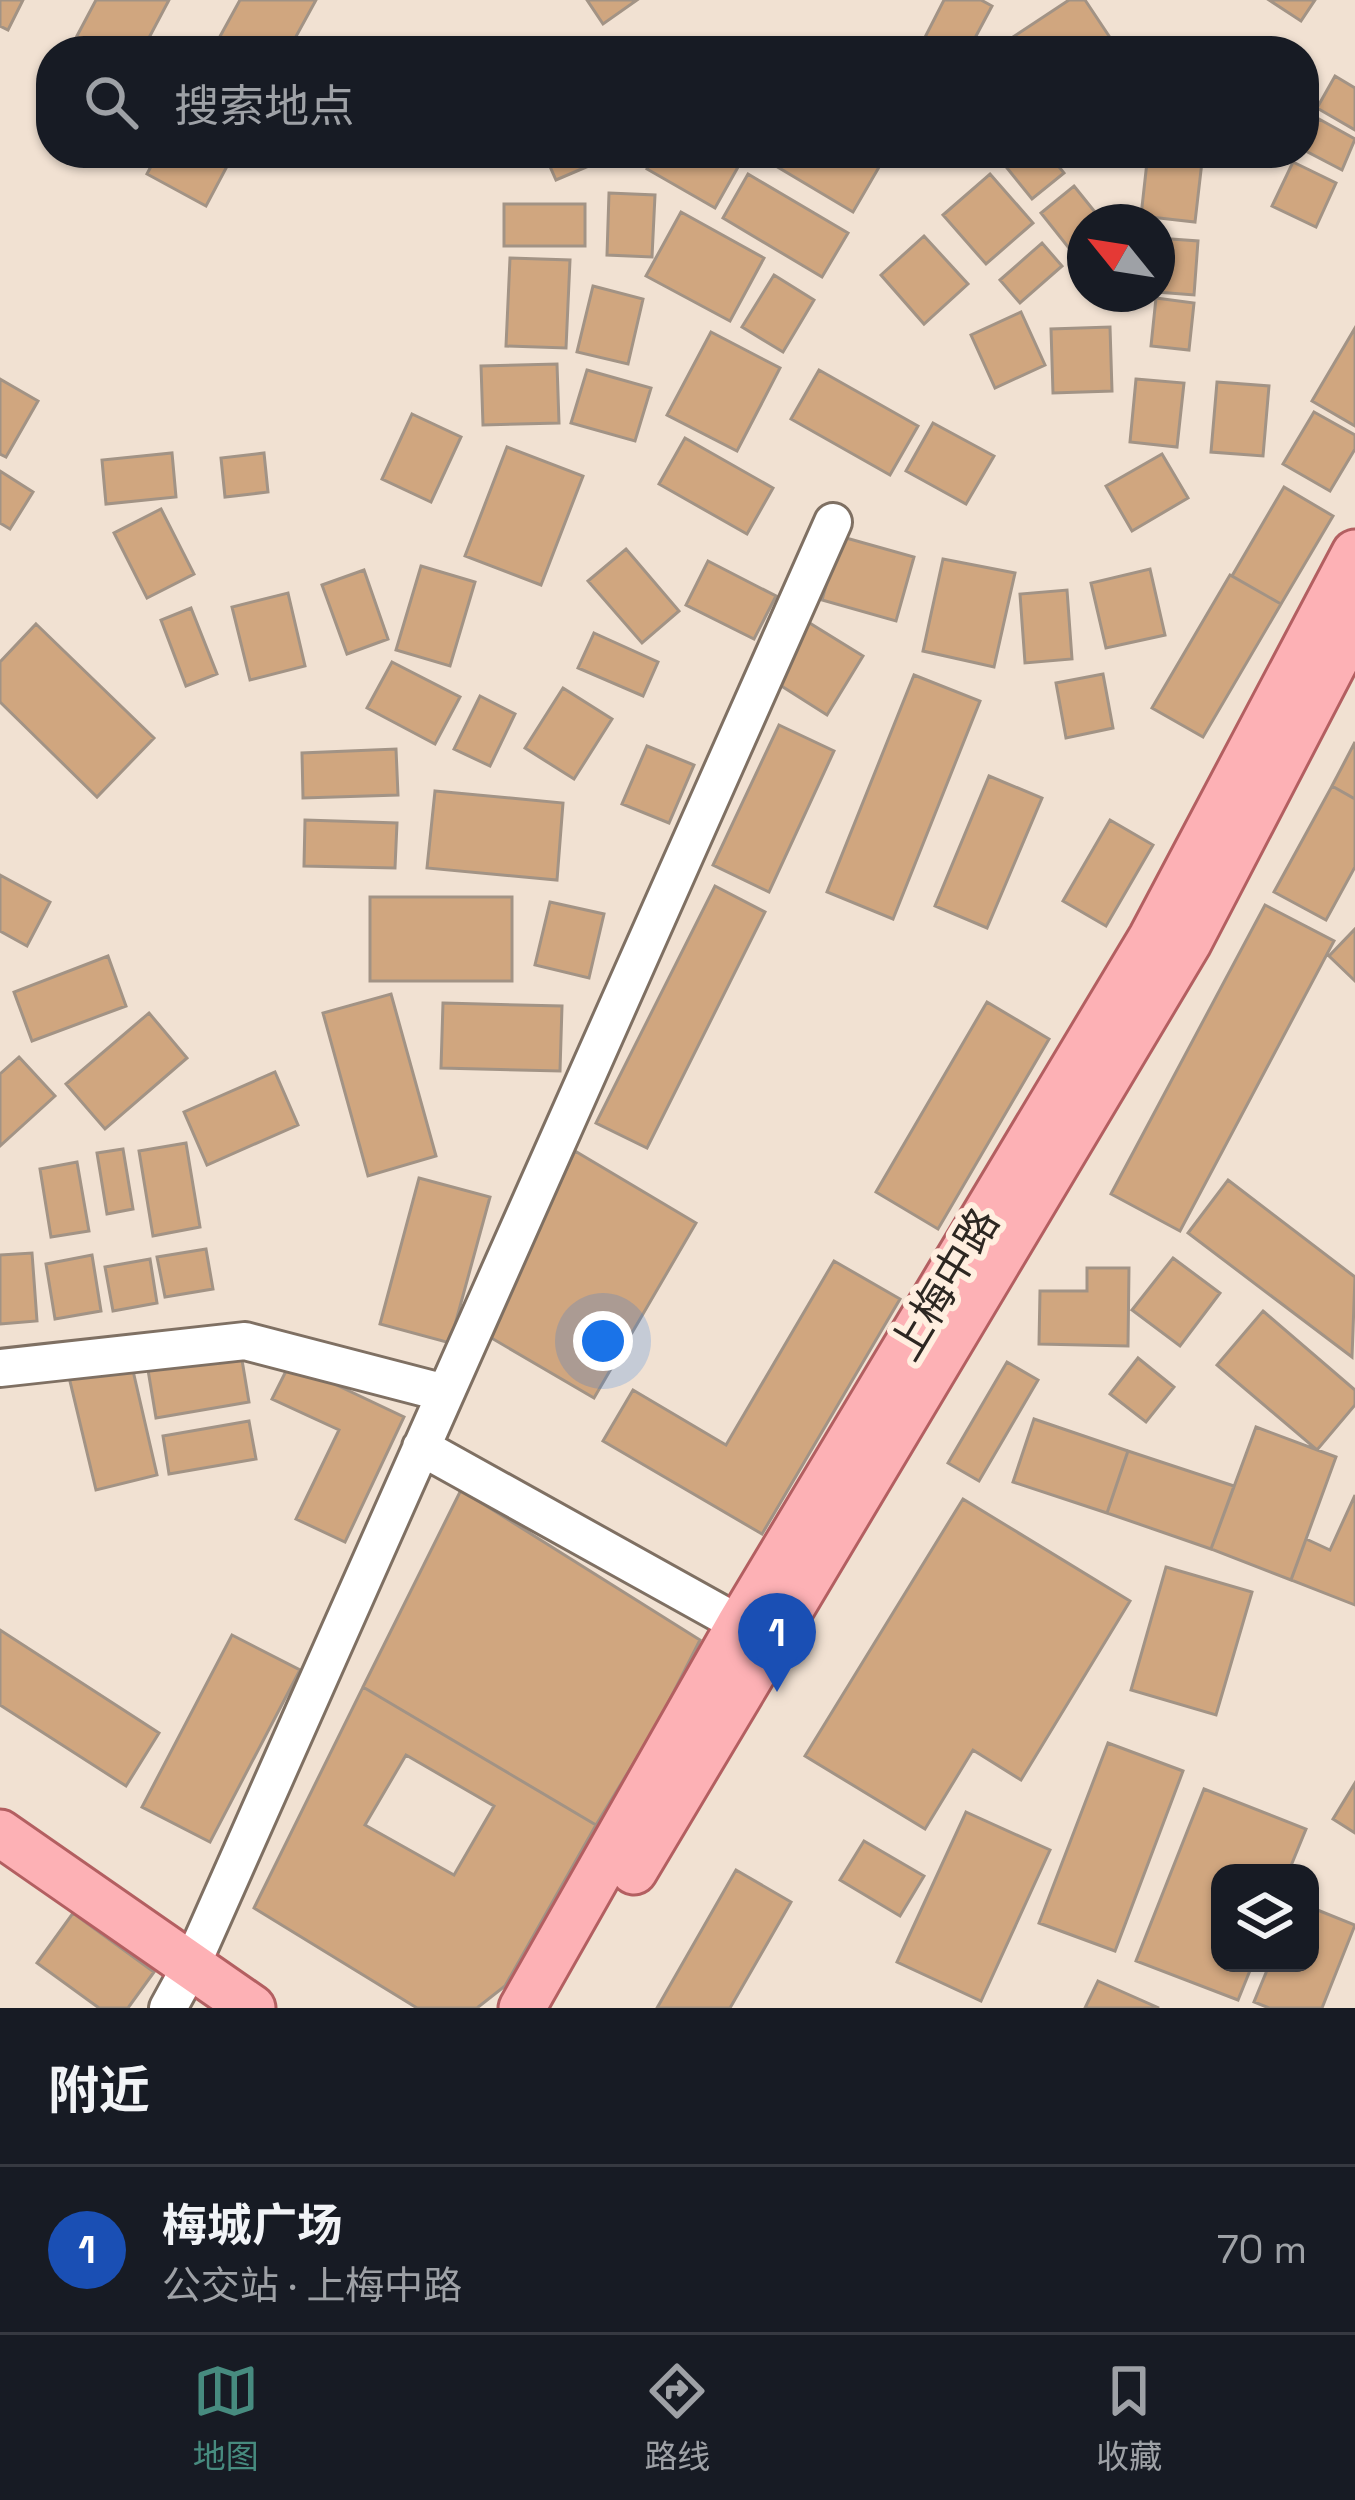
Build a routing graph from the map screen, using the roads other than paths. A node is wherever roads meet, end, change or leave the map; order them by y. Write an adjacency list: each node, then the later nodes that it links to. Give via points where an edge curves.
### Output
1 (833, 522): 6 (street)
2 (1355, 554): 4 (main road, 上梅中路)
3 (1355, 622): 4 (main road, 上梅中路)
4 (1167, 946): 8 (main road, 上梅中路)
5 (0, 1368): 6 (street, via 245,1341)
6 (446, 1393): 7 (street)
7 (422, 1447): 8 (street); 10 (street)
8 (756, 1633): 13 (main road, 上梅中路); 14 (main road, 上梅中路)
9 (0, 1833): 10 (main road)
10 (190, 1966): 11 (street); 12 (main road)
11 (168, 2008)
12 (252, 2008)
13 (522, 2008)
14 (554, 2008)

